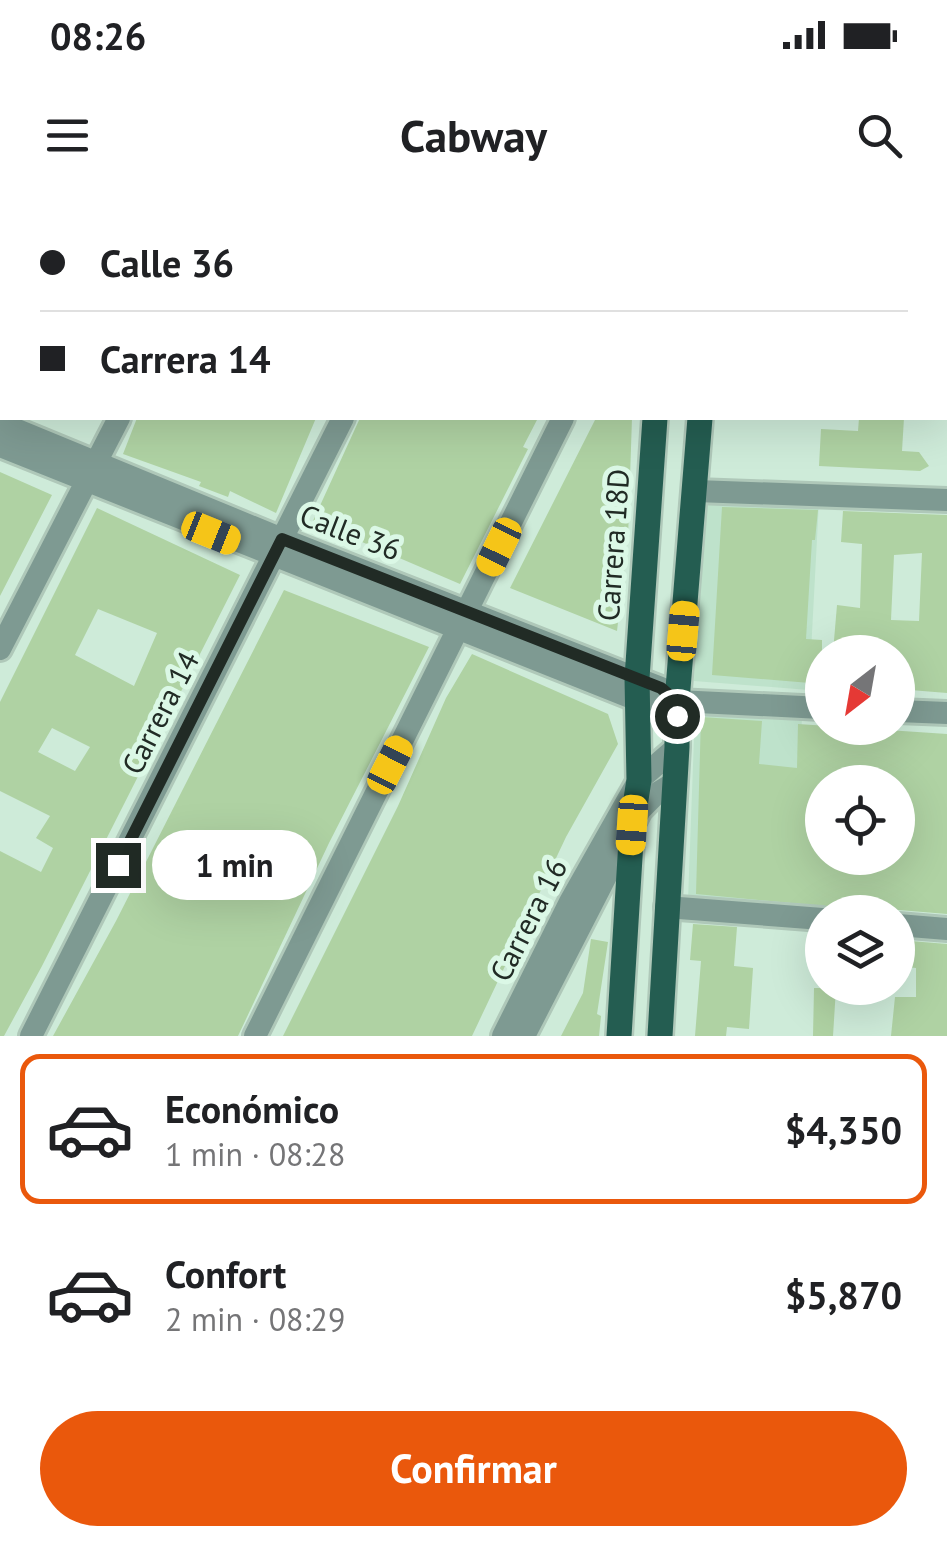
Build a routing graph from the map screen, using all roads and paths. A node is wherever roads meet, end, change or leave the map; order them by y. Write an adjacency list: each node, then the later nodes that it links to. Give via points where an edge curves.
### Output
1 (118, 420): 8 (street)
2 (342, 420): 11 (street, Carrera 14)
3 (563, 420): 12 (street)
4 (655, 420): 14 (main road, Carrera 18D)
5 (700, 420): 9 (main road)
6 (0, 423): 8 (street, Calle 36)
7 (0, 446): 8 (street, Calle 36)
8 (92, 473): 11 (street, Calle 36); 13 (street)
9 (696, 491): 10 (street); 15 (main road)
10 (947, 500)
11 (278, 548): 12 (street, Calle 36); 27 (street, Carrera 14)
12 (462, 620): 14 (street, Calle 36); 28 (street)
13 (0, 650)
14 (638, 689): 15 (street, Calle 36, via 661,688); 20 (main road, Carrera 18D)
15 (677, 702): 16 (street, Calle 36); 19 (main road)
16 (805, 707)
17 (915, 713): 18 (street)
18 (947, 714)
19 (677, 747): 20 (street, Carrera 16); 21 (main road)
20 (639, 780): 22 (main road, Carrera 18D); 29 (street, Carrera 16)
21 (674, 783): 22 (street, Carrera 16); 23 (main road)
22 (632, 825): 30 (street, Carrera 16); 31 (main road, Carrera 18D)
23 (666, 907): 24 (street); 32 (main road)
24 (805, 918)
25 (915, 926): 26 (street)
26 (947, 929)
27 (31, 1036)
28 (255, 1036)
29 (503, 1036)
30 (524, 1036)
31 (618, 1036)
32 (660, 1036)

